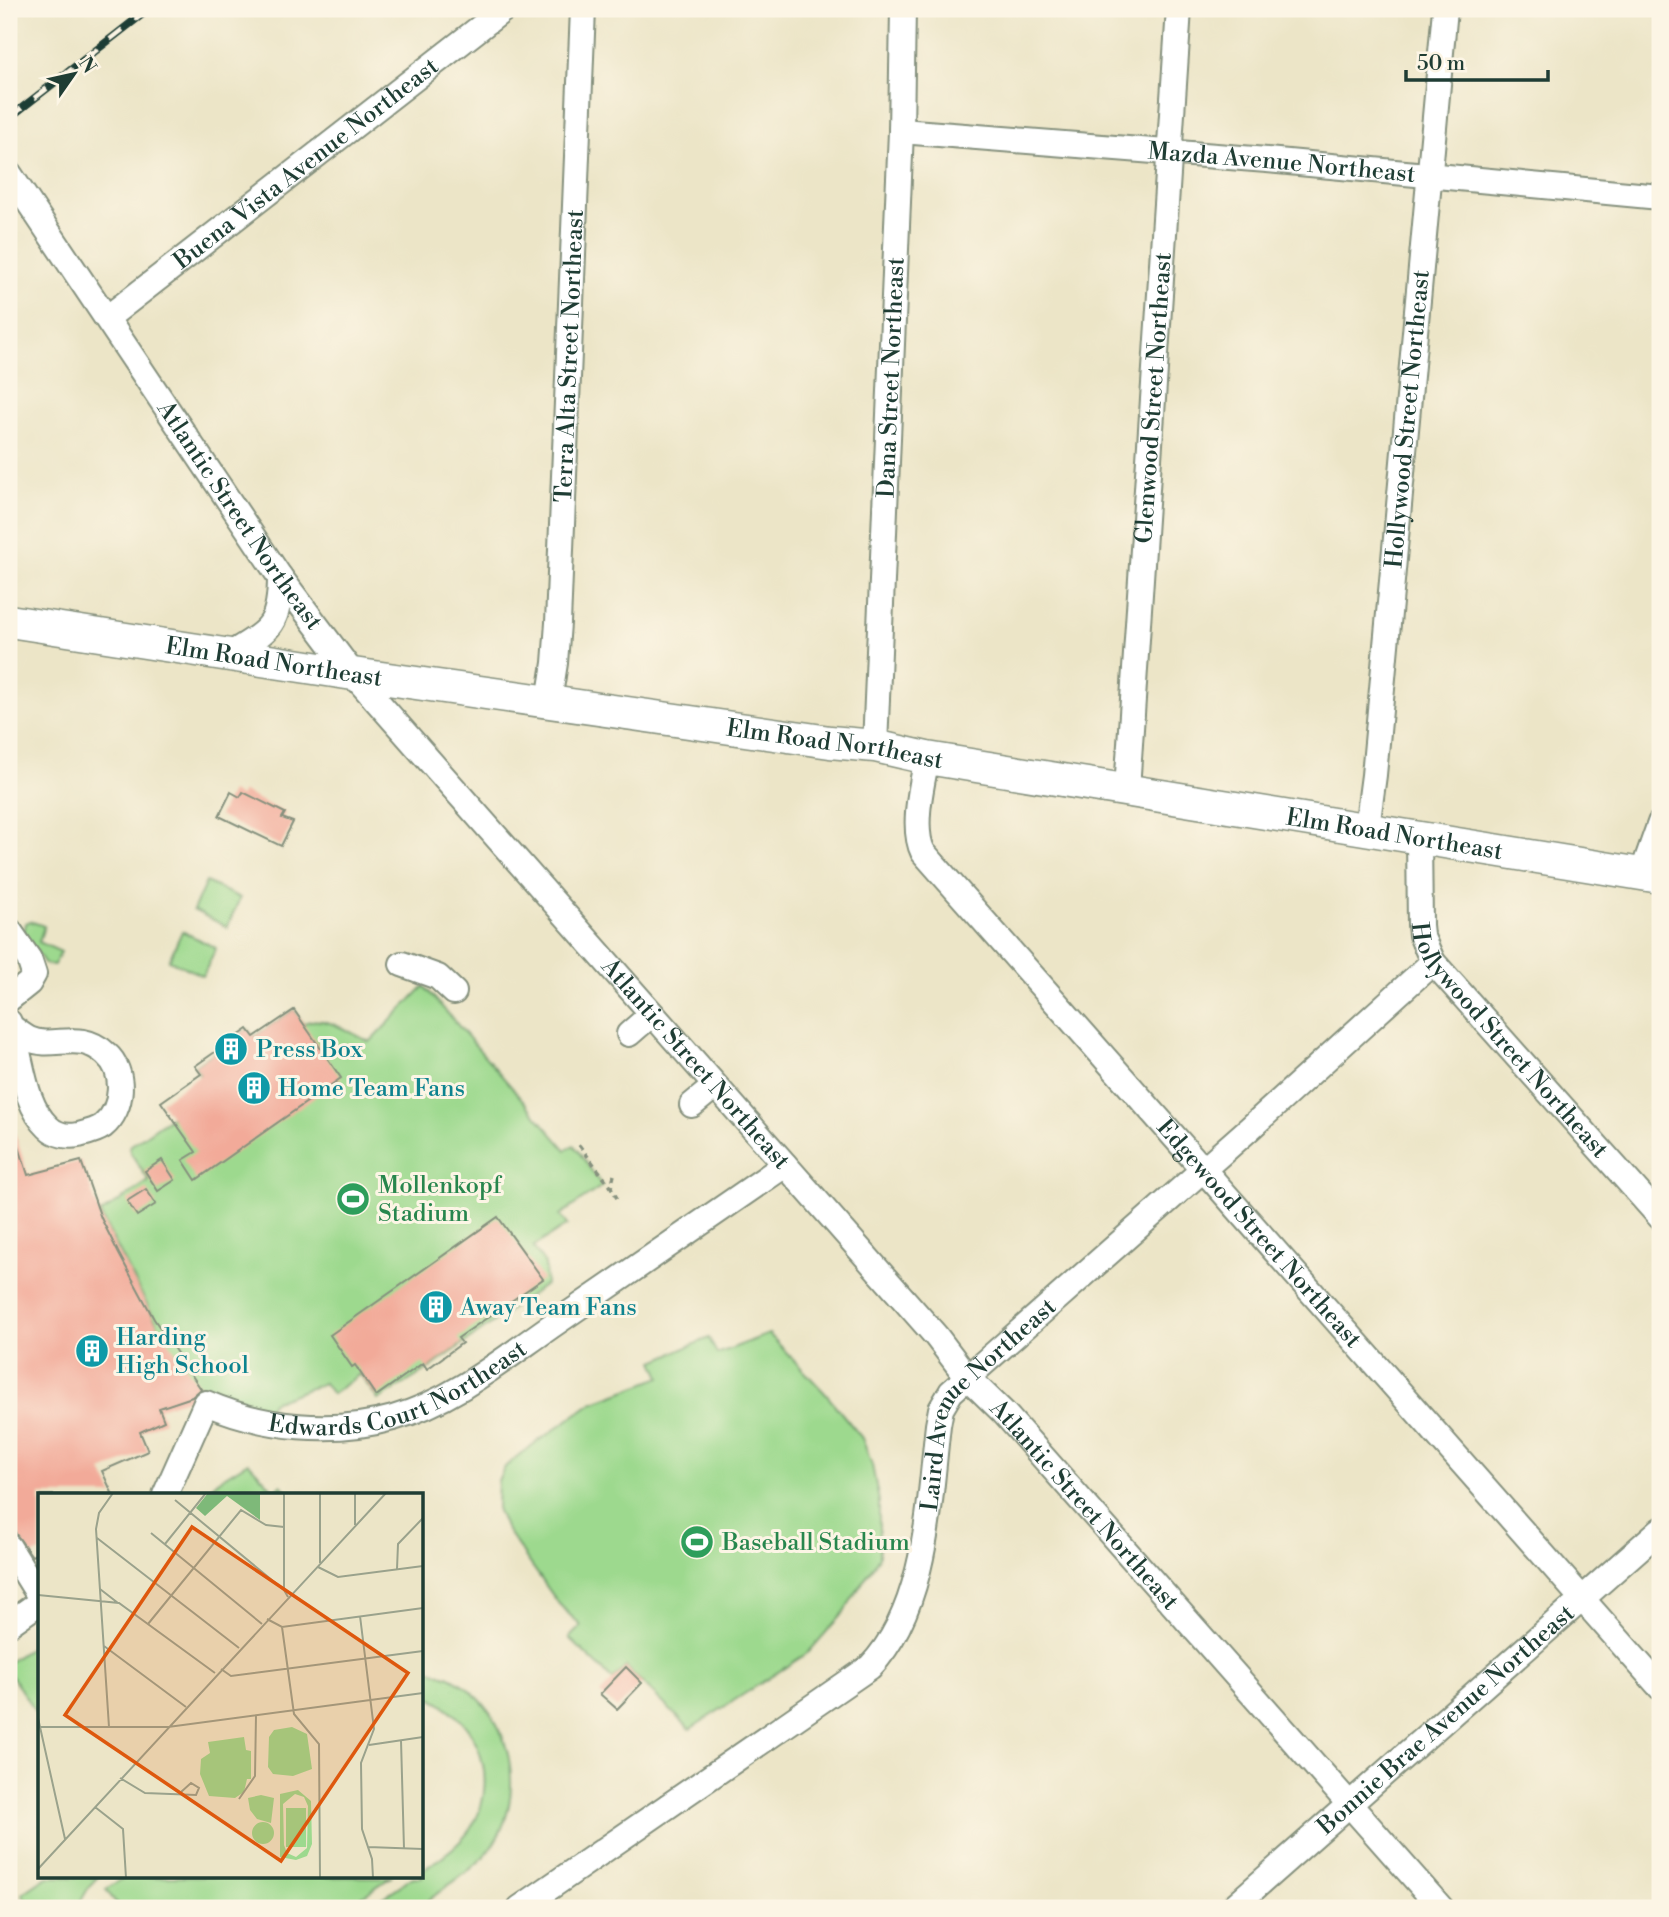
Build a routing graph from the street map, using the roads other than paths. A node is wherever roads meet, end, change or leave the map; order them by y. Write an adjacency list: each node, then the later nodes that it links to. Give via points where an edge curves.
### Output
1 (504, 9): 12 (street, Buena Vista Avenue Northeast)
2 (583, 9): 17 (street, Terra Alta Street Northeast, via 558,623)
3 (903, 9): 6 (street, Dana Street Northeast)
4 (1179, 9): 7 (street, Glenwood Street Northeast)
5 (1445, 9): 9 (street, Hollywood Street Northeast)
6 (901, 131): 7 (street, Mazda Avenue Northeast); 18 (street, Dana Street Northeast)
7 (1169, 154): 9 (street, Mazda Avenue Northeast); 20 (street, Glenwood Street Northeast)
8 (9, 173): 11 (street, Atlantic Street Northeast)
9 (1430, 176): 10 (street, Mazda Avenue Northeast); 22 (street, Hollywood Street Northeast)
10 (1660, 197)
11 (16, 199): 12 (street, Atlantic Street Northeast)
12 (107, 318): 13 (street, Atlantic Street Northeast)
13 (280, 576): 15 (street, via 275,618 264,633); 16 (street, Atlantic Street Northeast)
14 (9, 621): 15 (main road, Elm Road Northeast)
15 (229, 655): 16 (main road, Elm Road Northeast)
16 (353, 674): 17 (main road, Elm Road Northeast); 30 (street, Atlantic Street Northeast)
17 (549, 701): 18 (main road, Elm Road Northeast)
18 (875, 746): 19 (main road, Elm Road Northeast)
19 (927, 758): 20 (main road, Elm Road Northeast); 36 (street, Edgewood Street Northeast, via 918,841 923,852)
20 (1126, 789): 22 (main road, Elm Road Northeast)
21 (1660, 823): 24 (street)
22 (1367, 828): 23 (main road, Elm Road Northeast)
23 (1419, 838): 24 (main road, Elm Road Northeast); 26 (street, Hollywood Street Northeast, via 1421,935)
24 (1651, 875)
25 (9, 930): 29 (street, via 34,974)
26 (1433, 962): 36 (street, Laird Avenue Northeast); 37 (street, Hollywood Street Northeast)
27 (402, 964): 28 (street, via 438,977)
28 (454, 992)
29 (9, 999)
30 (652, 1014): 32 (street); 33 (street, Atlantic Street Northeast)
31 (10, 1024): 31 (street, via 30,1095 48,1128 67,1137 101,1128 119,1098 114,1062 87,1042 42,1042)
32 (629, 1034)
33 (715, 1086): 34 (street); 35 (street, Atlantic Street Northeast)
34 (692, 1105)
35 (785, 1165): 38 (street, Atlantic Street Northeast); 39 (street, Edwards Court Northeast, via 476,1378 415,1410 382,1421 304,1427 244,1417 206,1404)
36 (1203, 1169): 38 (street, Laird Avenue Northeast); 43 (street, Edgewood Street Northeast)
37 (1660, 1217)
38 (967, 1377): 47 (street, Atlantic Street Northeast, via 1004,1413); 48 (street, Laird Avenue Northeast, via 942,1409 918,1563 905,1613 881,1655 855,1679)
39 (166, 1493)
40 (1660, 1530): 43 (street, Bonnie Brae Avenue Northeast)
41 (9, 1548): 42 (street)
42 (38, 1597)
43 (1582, 1599): 46 (street, Edgewood Street Northeast); 47 (street, Bonnie Brae Avenue Northeast)
44 (38, 1602): 45 (street)
45 (9, 1624)
46 (1660, 1687)
47 (1349, 1804): 49 (street, Bonnie Brae Avenue Northeast); 50 (street, Atlantic Street Northeast)
48 (520, 1908)
49 (1232, 1908)
50 (1441, 1908)

